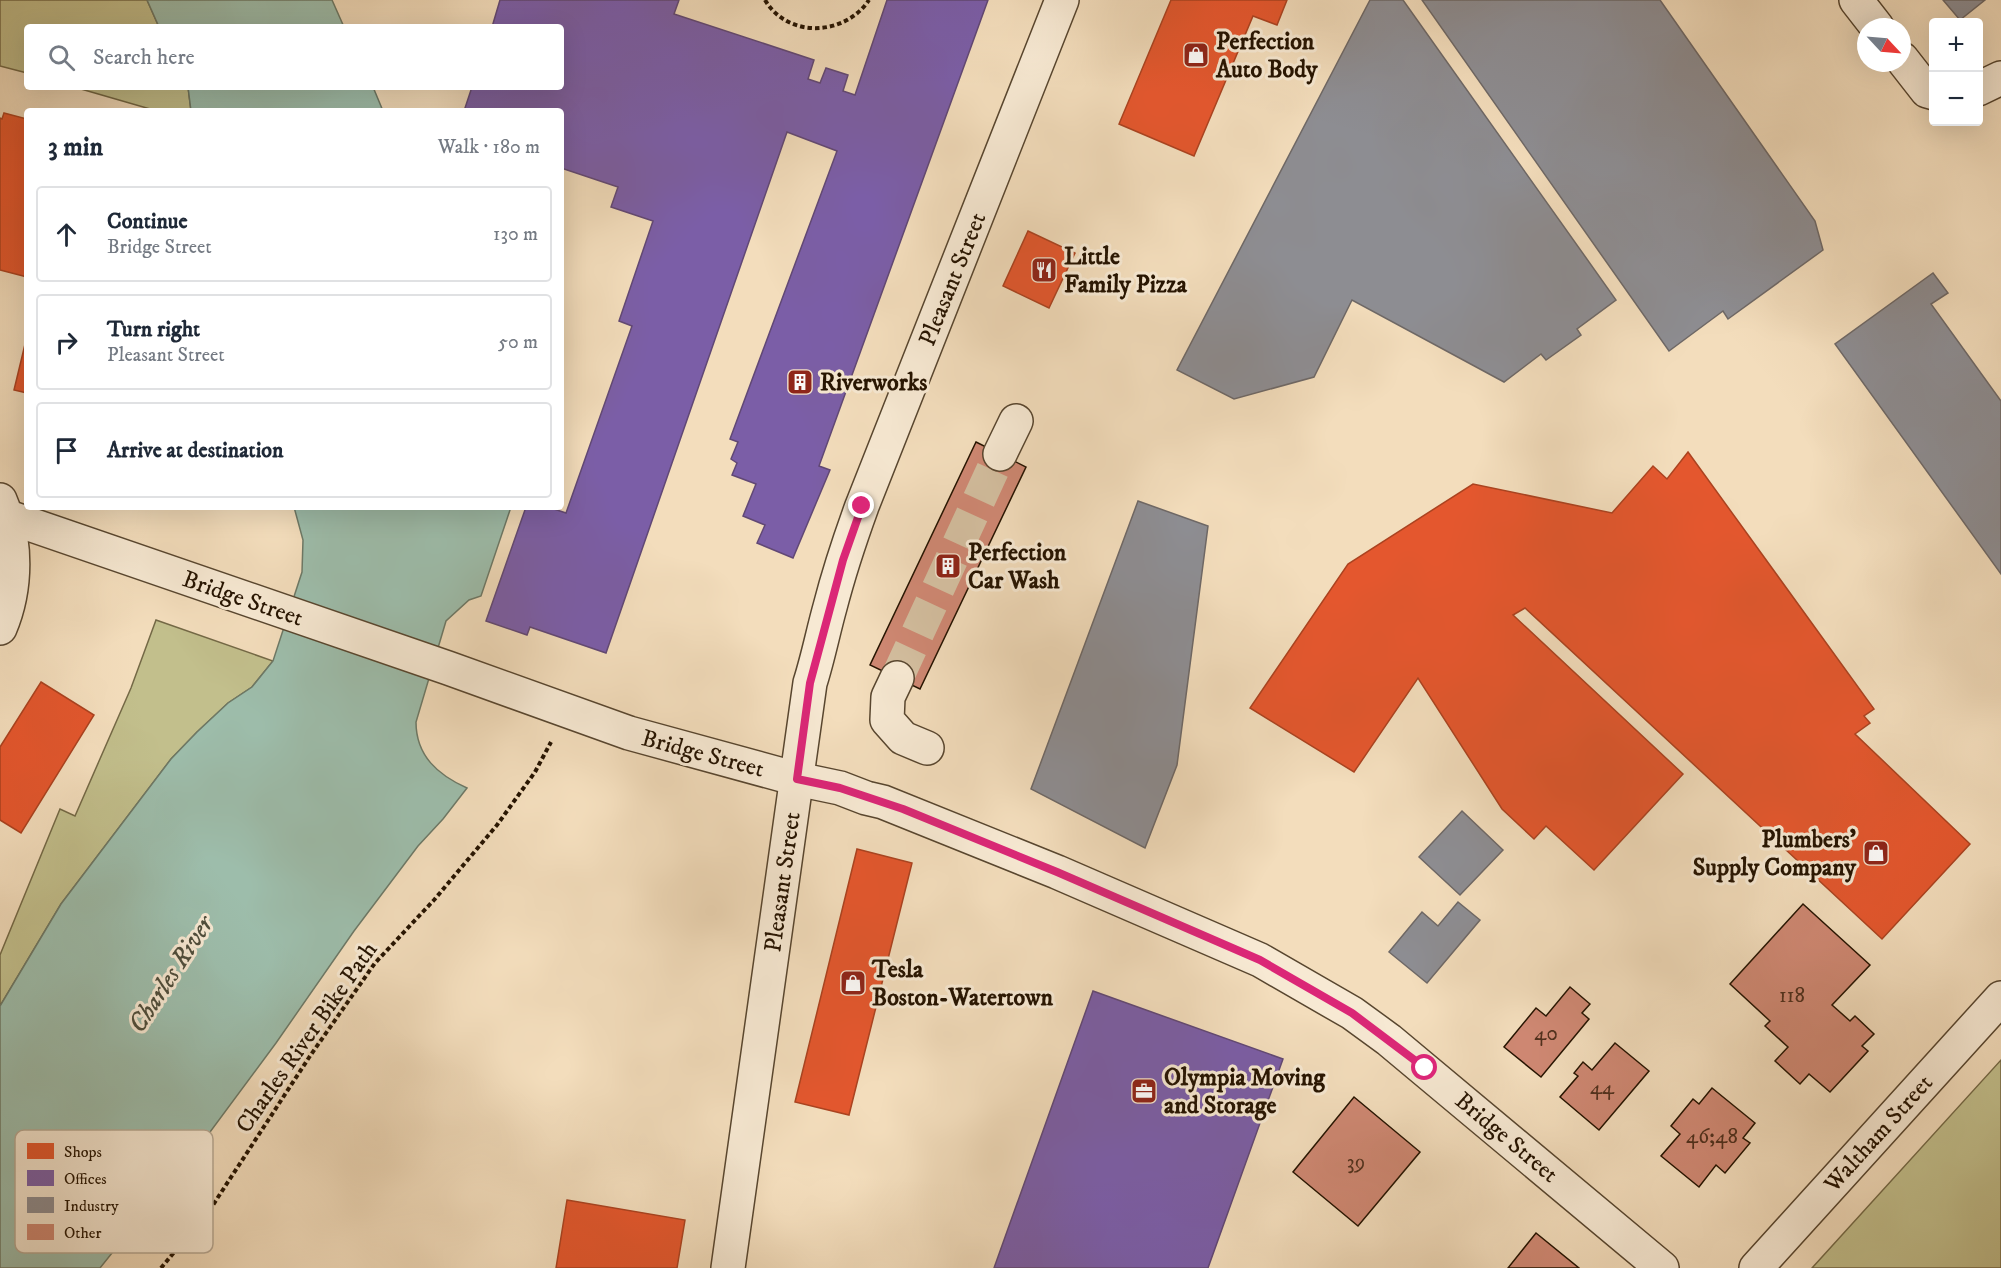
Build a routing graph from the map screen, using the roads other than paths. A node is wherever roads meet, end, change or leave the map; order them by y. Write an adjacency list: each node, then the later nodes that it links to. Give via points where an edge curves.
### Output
1 (1062, 0): 14 (street, Pleasant Street, via 843,560 810,683)
2 (1856, 0): 3 (street)
3 (1870, 18)
4 (1911, 71): 7 (street)
5 (2001, 78): 6 (street)
6 (1983, 87)
7 (1929, 92)
8 (1016, 421): 9 (street)
9 (1000, 454)
10 (2, 510): 11 (street, via 12,546 13,580); 14 (street, Bridge Street, via 246,600 629,733)
11 (0, 628)
12 (897, 678): 13 (street, via 888,697 887,720 903,738)
13 (927, 748)
14 (797, 779): 16 (street, Pleasant Street); 17 (street, Bridge Street, via 840,788 903,809 1204,934 1306,985 1352,1013 1416,1061)
15 (2001, 998): 18 (street, Waltham Street)
16 (728, 1268)
17 (1662, 1268)
18 (1756, 1268)

